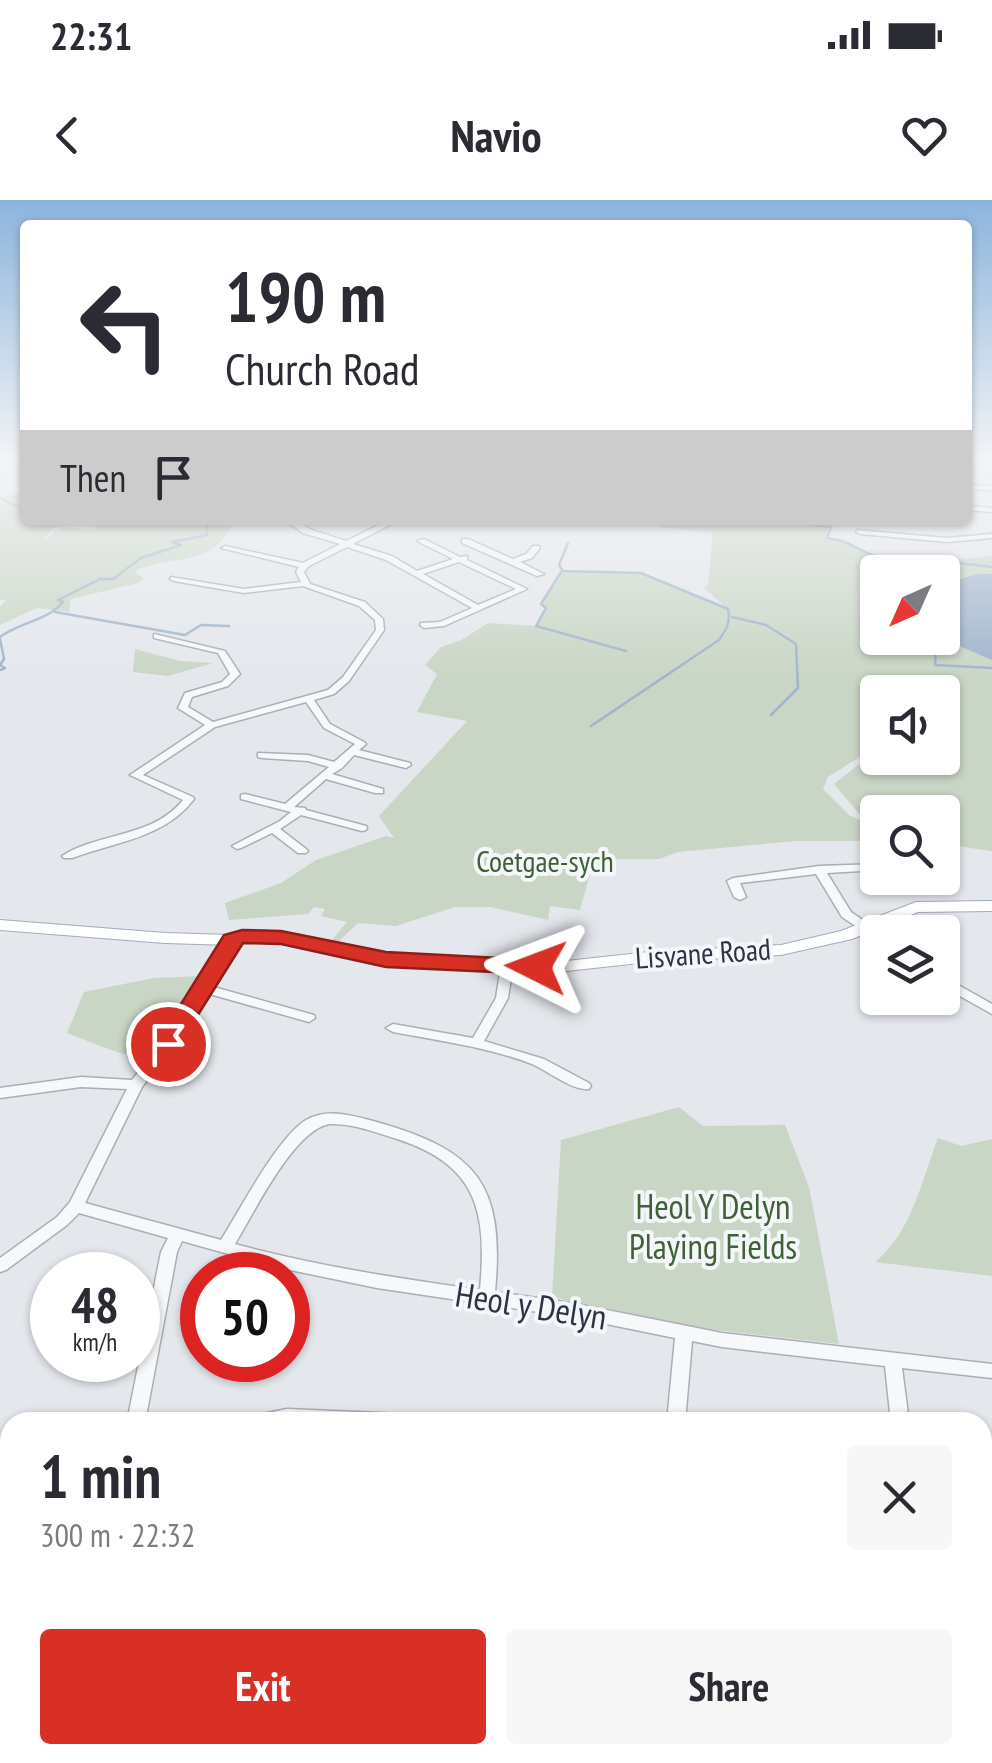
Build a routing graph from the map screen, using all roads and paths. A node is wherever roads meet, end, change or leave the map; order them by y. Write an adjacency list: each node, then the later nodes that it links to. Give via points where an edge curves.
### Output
1 (310, 532): 7 (street)
2 (372, 532): 7 (street)
3 (881, 532): 4 (street, via 955,541)
4 (992, 536)
5 (466, 541): 10 (street)
6 (421, 542): 11 (street)
7 (348, 544): 13 (street); 14 (street)
8 (225, 548): 13 (street)
9 (536, 548): 12 (street)
10 (486, 550): 11 (street); 12 (street)
11 (460, 559): 14 (street); 18 (street, via 523,589)
12 (513, 562): 15 (street)
13 (308, 564): 17 (street, via 300,574)
14 (418, 573): 18 (street)
15 (540, 574)
16 (174, 580): 17 (street, via 244,591)
17 (304, 584): 21 (street, via 362,604 381,624 340,685)
18 (476, 607): 19 (street)
19 (424, 625)
20 (157, 636): 22 (street, via 221,651 235,674 225,684 188,695 183,708)
21 (310, 700): 22 (street); 23 (street, via 327,726 360,741)
22 (212, 726): 35 (street, via 135,775 189,799 185,806 116,843)
23 (354, 752): 25 (street); 26 (street)
24 (262, 755): 26 (street)
25 (406, 765)
26 (338, 766): 27 (street)
27 (327, 776): 28 (street); 30 (street)
28 (379, 791)
29 (245, 797): 30 (street)
30 (295, 808): 31 (street); 32 (street)
31 (362, 828)
32 (274, 829): 33 (street); 34 (street)
33 (237, 846)
34 (302, 852)
35 (68, 856)
36 (860, 868): 37 (street)
37 (818, 870): 38 (street, via 733,882); 41 (street, via 834,898)
38 (740, 897)
39 (992, 906): 40 (main road, Lisvane Road, via 916,907)
40 (902, 915)
41 (860, 922)
42 (0, 924): 44 (main road, Lisvane Road)
43 (860, 934): 45 (main road, Lisvane Road, via 760,952)
44 (231, 940): 45 (main road, Lisvane Road, via 264,935 386,960); 46 (street)
45 (507, 966): 51 (street, via 502,998)
46 (200, 988): 49 (street); 52 (street)
47 (960, 991): 48 (street)
48 (992, 1010)
49 (309, 1018)
50 (393, 1028): 51 (street)
51 (476, 1044): 53 (street, via 536,1058)
52 (136, 1085): 54 (street, via 81,1082); 55 (street)
53 (584, 1086)
54 (0, 1093)
55 (76, 1206): 56 (street, Heol y Delyn); 58 (street)
56 (177, 1235): 57 (street, Heol y Delyn); 63 (street)
57 (224, 1248): 59 (street, Heol y Delyn, via 338,1275); 59 (street, via 302,1131 324,1119 342,1119 431,1147 476,1183 490,1228)
58 (0, 1266)
59 (487, 1297): 60 (street, Heol y Delyn)
60 (684, 1334): 61 (street, Heol y Delyn); 64 (street)
61 (893, 1360): 62 (street, Heol y Delyn); 65 (street)
62 (992, 1372)
63 (138, 1412)
64 (677, 1412)
65 (899, 1412)

